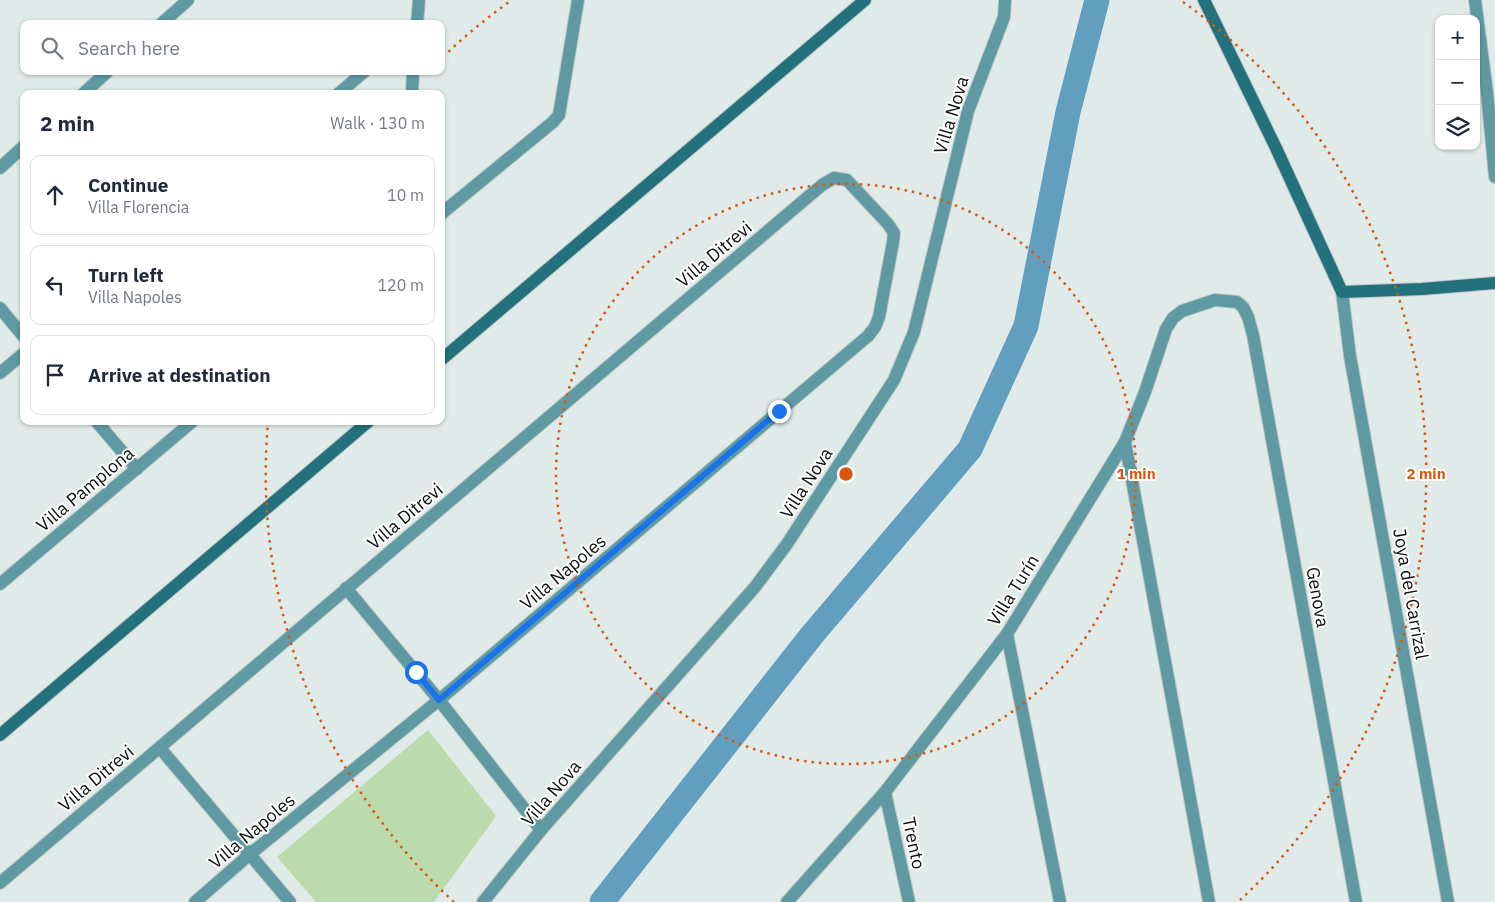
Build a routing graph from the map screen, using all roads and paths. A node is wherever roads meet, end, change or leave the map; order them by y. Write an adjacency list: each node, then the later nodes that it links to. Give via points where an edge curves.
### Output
1 (188, 0): 8 (street)
2 (419, 0): 9 (street)
3 (578, 0): 19 (street, via 559,115)
4 (865, 0): 27 (street)
5 (1005, 0): 41 (street, Villa Nova, via 1004,17 968,110 914,332 894,380 787,544 755,587)
6 (1204, 0): 22 (street)
7 (1475, 0): 18 (street)
8 (166, 20)
9 (417, 20)
10 (104, 75): 13 (street)
11 (360, 75): 14 (street)
12 (413, 75): 15 (street)
13 (87, 90)
14 (343, 90)
15 (412, 90)
16 (20, 150): 17 (street)
17 (0, 168)
18 (1495, 177)
19 (445, 211)
20 (894, 233): 35 (street, Villa Ditrevi, via 847,180 834,178); 37 (street, Villa Napoles, via 879,316 868,336)
21 (1495, 283): 22 (street)
22 (1342, 292): 52 (street, Joya del Carrizal, via 1350,356)
23 (1236, 302): 32 (street, Villa Turín, via 1215,300 1182,311 1173,318 1166,329); 51 (street, Genova, via 1243,307 1253,335)
24 (0, 308): 25 (street)
25 (20, 332)
26 (20, 356): 28 (street)
27 (445, 357)
28 (0, 373)
29 (99, 425): 33 (street)
30 (188, 425): 33 (street, Villa Pamplona)
31 (364, 425): 38 (street)
32 (1125, 442): 36 (street, Villa Turín); 50 (street)
33 (136, 469): 34 (street, Villa Pamplona)
34 (0, 584)
35 (346, 588): 37 (street); 39 (street, Villa Ditrevi)
36 (1007, 634): 40 (street, Villa Turín); 49 (street)
37 (439, 700): 41 (street); 42 (street, Villa Napoles)
38 (0, 735)
39 (160, 748): 42 (street); 43 (street, Villa Ditrevi)
40 (885, 792): 47 (street, Villa Turín); 48 (street, Trento)
41 (541, 830): 46 (street, Villa Nova)
42 (249, 855): 44 (street, Villa Napoles); 45 (street)
43 (0, 883)
44 (195, 902)
45 (290, 902)
46 (483, 902)
47 (788, 902)
48 (909, 902)
49 (1060, 902)
50 (1209, 902)
51 (1356, 902)
52 (1448, 902)

